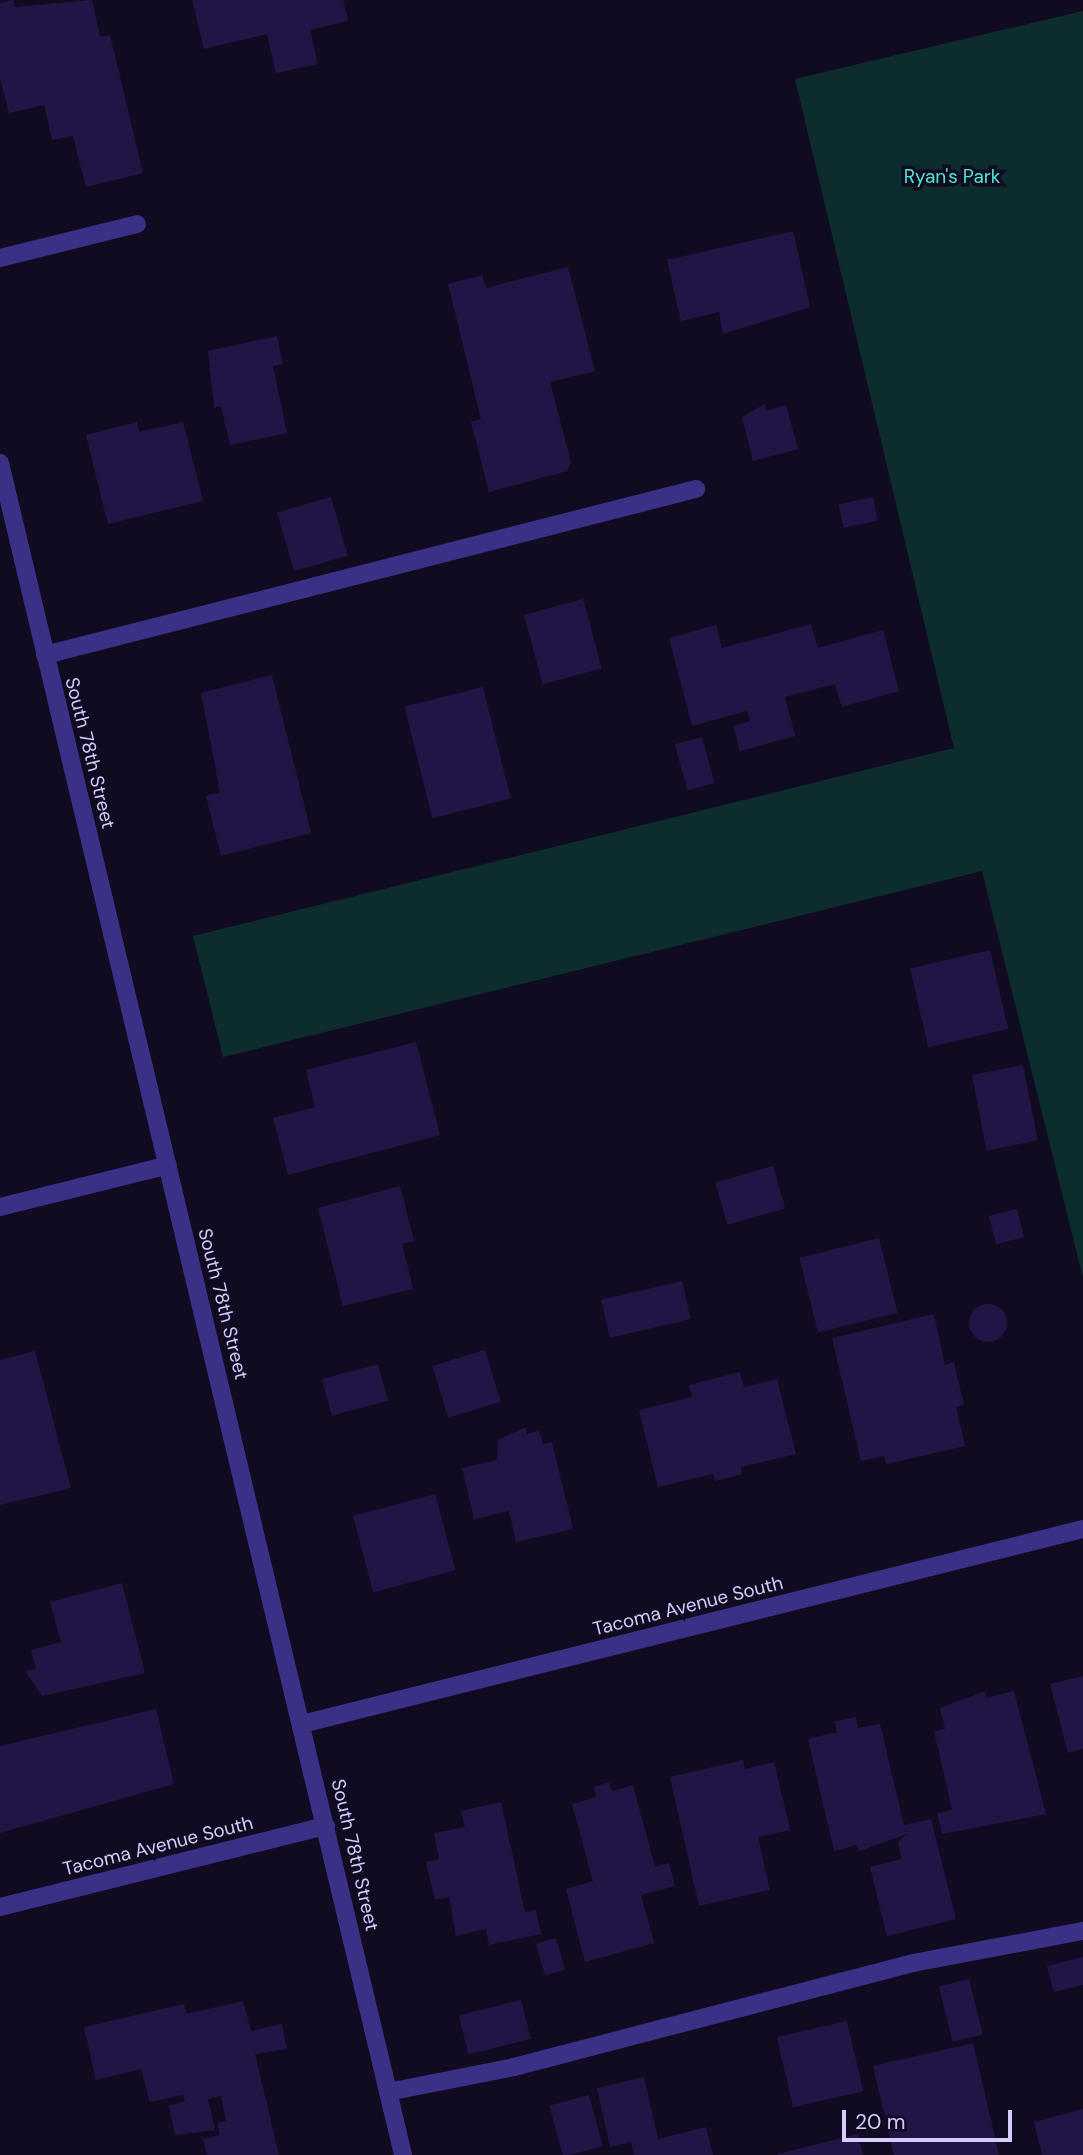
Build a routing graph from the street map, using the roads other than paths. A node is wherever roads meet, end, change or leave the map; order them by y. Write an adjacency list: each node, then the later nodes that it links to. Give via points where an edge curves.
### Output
1 (137, 224): 2 (street)
2 (0, 258)
3 (0, 463): 5 (street, South 78th Street)
4 (696, 489): 6 (street)
5 (8, 535): 6 (street, South 78th Street)
6 (45, 655): 7 (street, South 78th Street)
7 (167, 1165): 8 (street); 10 (street, South 78th Street)
8 (0, 1206)
9 (1083, 1528): 10 (street, Tacoma Avenue South)
10 (302, 1724): 11 (street, South 78th Street)
11 (327, 1826): 12 (street, Tacoma Avenue South); 14 (street, South 78th Street)
12 (0, 1907)
13 (1083, 1931): 14 (street, via 913,1963 513,2067)
14 (388, 2092): 15 (street, South 78th Street)
15 (403, 2155)

